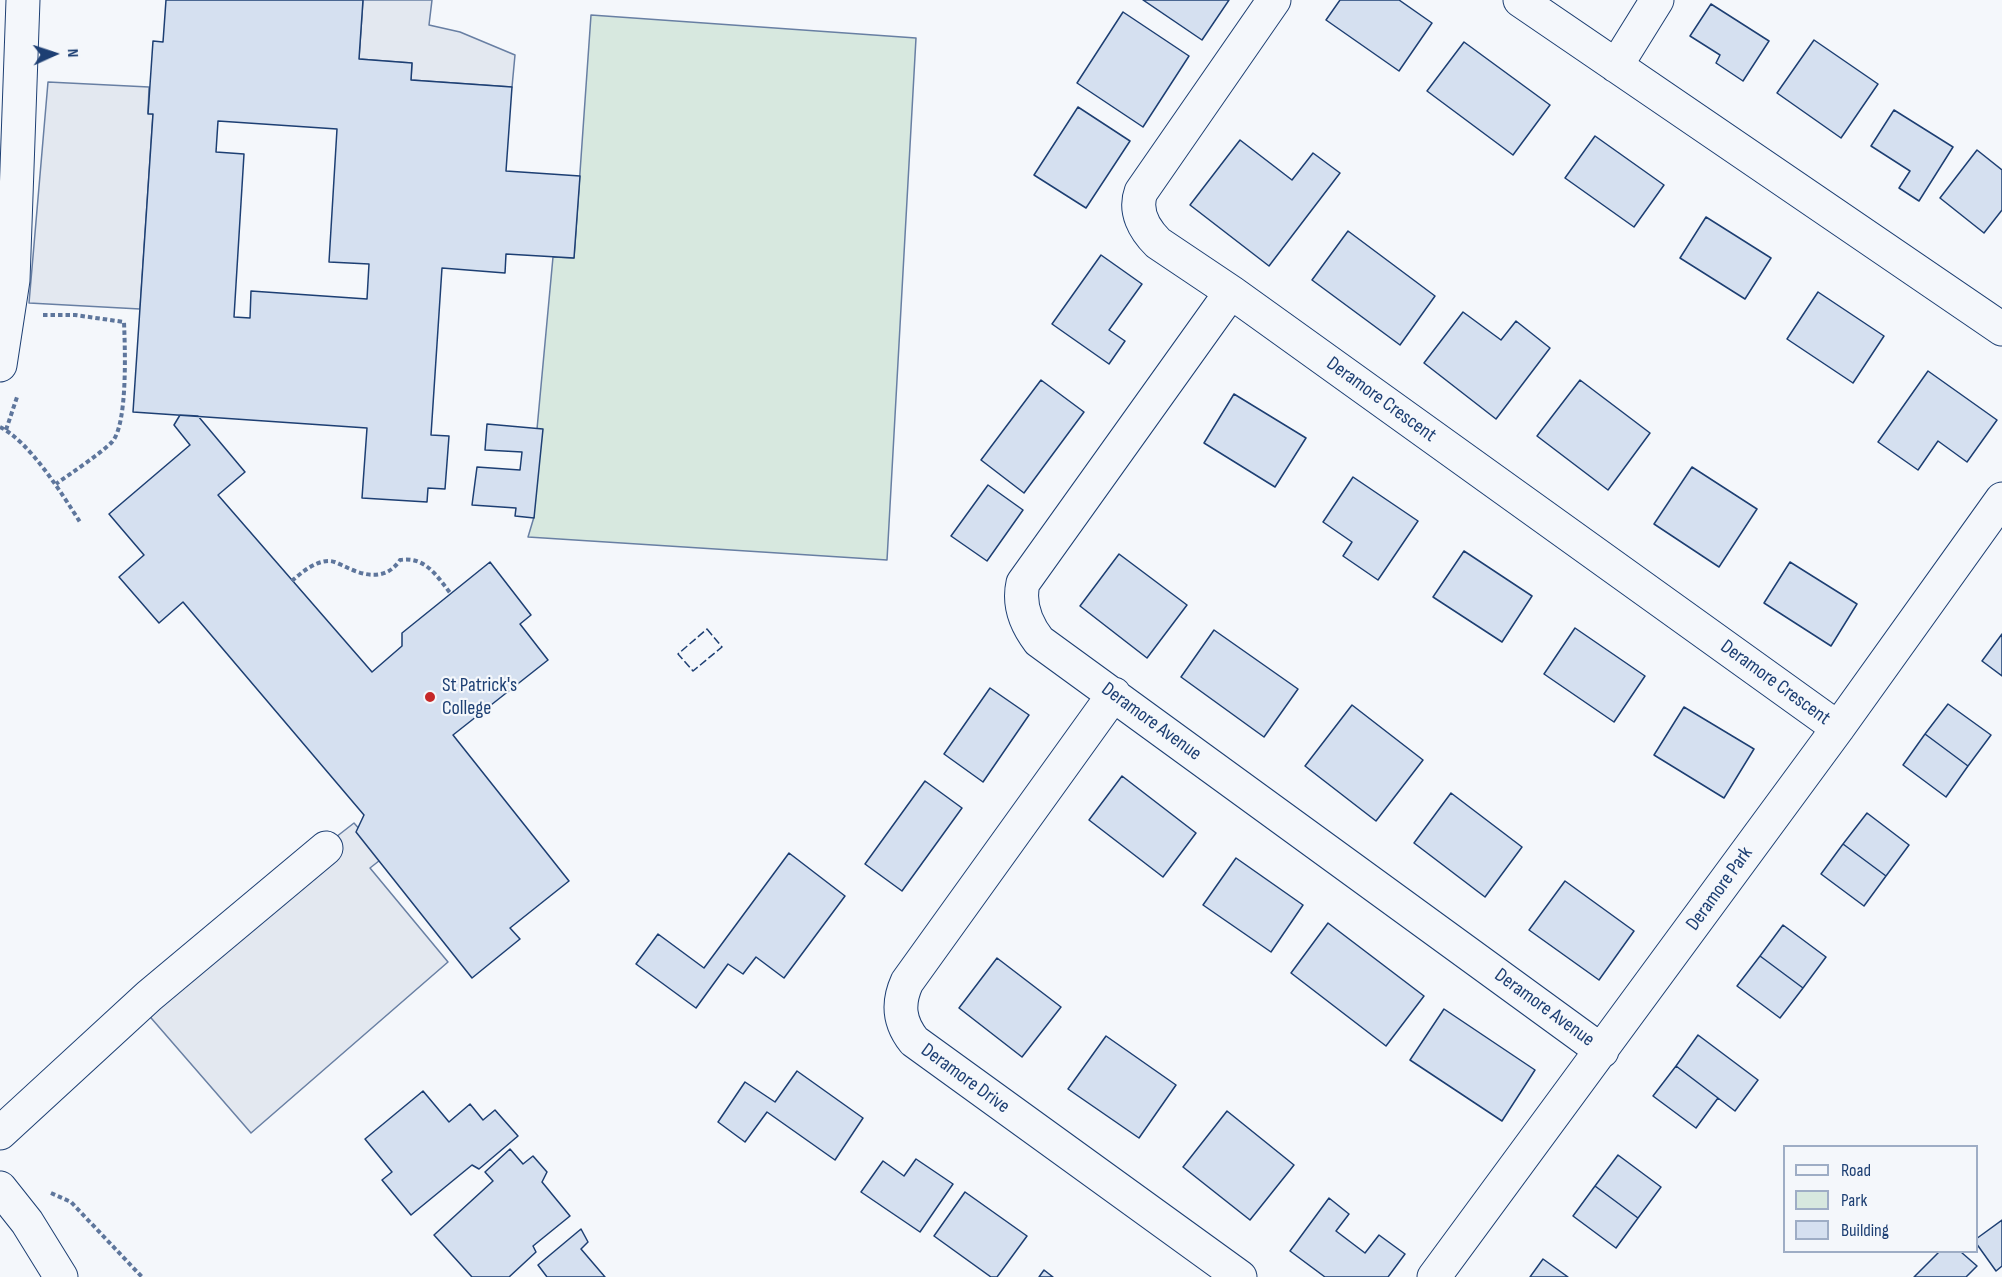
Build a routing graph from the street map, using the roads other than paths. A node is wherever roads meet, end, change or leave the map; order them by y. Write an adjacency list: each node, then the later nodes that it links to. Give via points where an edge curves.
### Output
1 (23, 0): 8 (street, via 13,280)
2 (1274, 0): 6 (street, Deramore Crescent, via 1144,187 1138,204 1141,219 1153,238)
3 (1520, 0): 5 (street)
4 (1657, 0): 5 (street)
5 (1616, 66): 7 (street)
6 (1231, 292): 10 (street, Deramore Avenue, via 1023,583 1023,611 1039,641); 11 (street, Deramore Crescent)
7 (2002, 329)
8 (0, 365)
9 (2002, 499): 11 (street, Deramore Park)
10 (1114, 694): 13 (street, Deramore Avenue); 17 (street, Deramore Drive, via 907,982 900,1000 901,1018 914,1041)
11 (1838, 728): 13 (street, Deramore Park)
12 (326, 848): 14 (street, via 149,996)
13 (1602, 1051): 18 (street, Deramore Park)
14 (0, 1133)
15 (0, 1188): 16 (street, via 27,1222)
16 (61, 1277)
17 (1240, 1277)
18 (1434, 1277)

